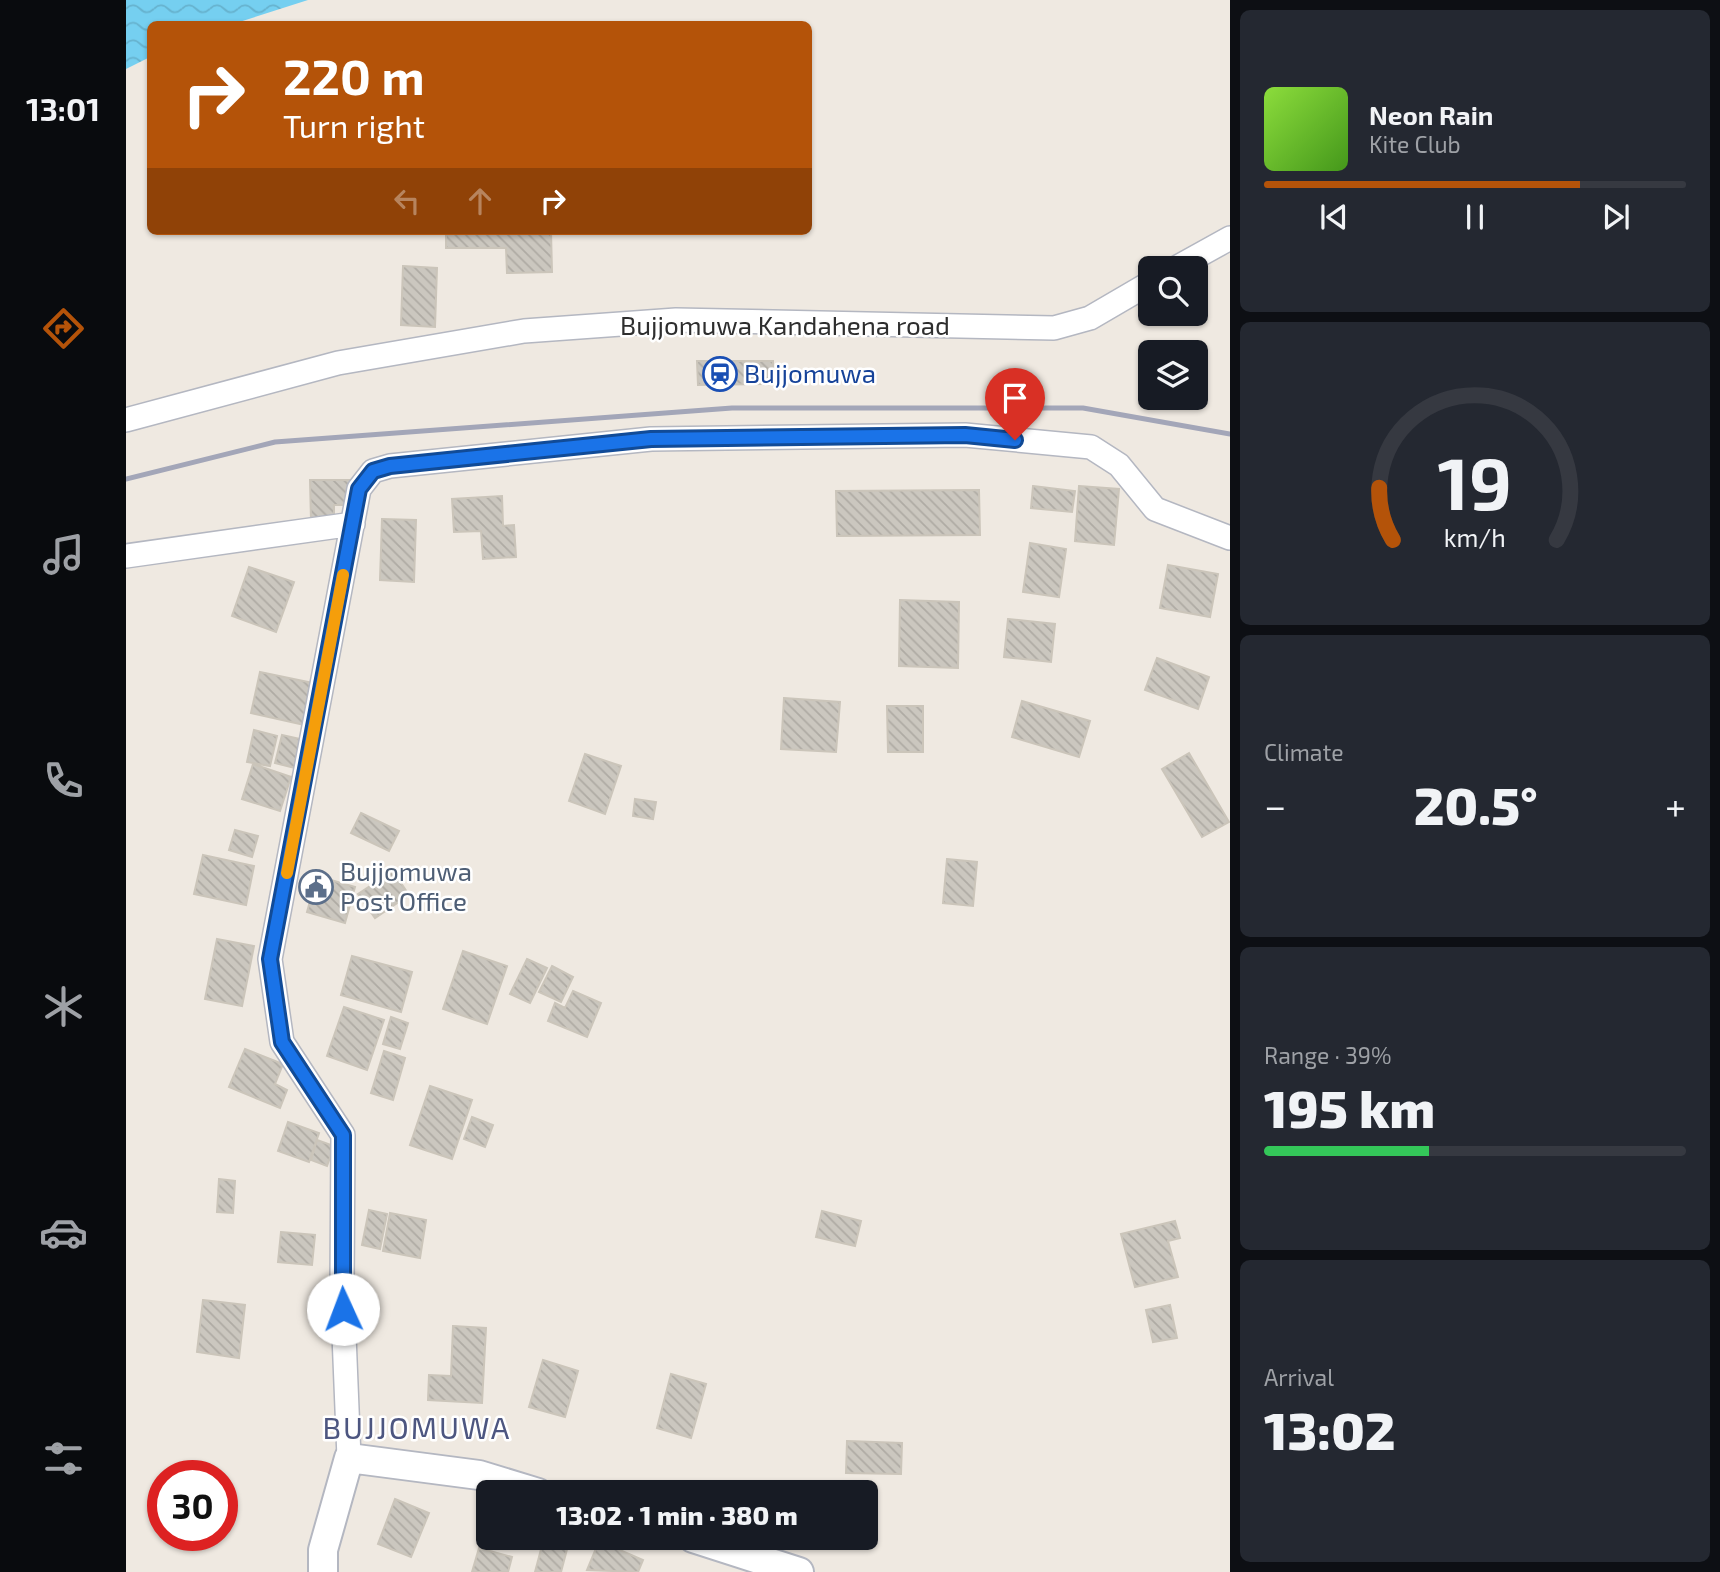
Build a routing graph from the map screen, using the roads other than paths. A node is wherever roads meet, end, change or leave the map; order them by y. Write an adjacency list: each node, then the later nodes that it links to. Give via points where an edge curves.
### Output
1 (1230, 238): 2 (street)
2 (1198, 256)
3 (1138, 290): 4 (street, Bujjomuwa Kandahena road, via 1090,318 1054,328 677,320 524,331 338,363)
4 (126, 419)
5 (353, 524): 6 (street, via 359,489 373,471 390,466 651,439 965,435 1091,447 1119,465 1155,509); 7 (street); 8 (street, via 270,959 282,1042 343,1135 342,1286)
6 (1230, 538)
7 (126, 556)
8 (349, 1458): 9 (street); 11 (street, via 323,1550)
9 (495, 1480)
10 (730, 1550): 12 (street)
11 (323, 1572)
12 (799, 1572)

